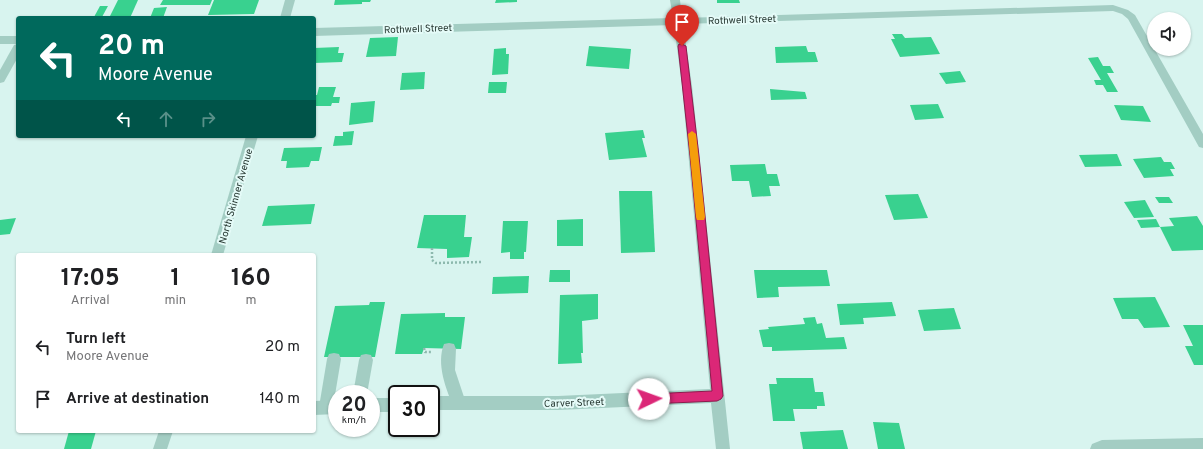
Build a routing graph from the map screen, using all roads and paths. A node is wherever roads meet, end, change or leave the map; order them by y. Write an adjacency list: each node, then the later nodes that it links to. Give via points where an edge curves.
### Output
1 (290, 0): 3 (street)
2 (675, 0): 4 (street)
3 (286, 16)
4 (678, 21): 5 (street, Rothwell Street); 11 (street, Rothwell Street, via 1087,8 1122,10 1132,17); 19 (street, via 690,117)
5 (316, 32)
6 (0, 40): 7 (street)
7 (16, 40)
8 (16, 51): 9 (street)
9 (0, 79)
10 (251, 138): 13 (street, North Skinner Avenue)
11 (1203, 144)
12 (432, 248): 14 (path, via 432,260 436,263)
13 (218, 253)
14 (481, 262)
15 (448, 349): 20 (street, via 448,370)
16 (334, 359): 22 (street)
17 (366, 360): 18 (street)
18 (362, 385)
19 (717, 396): 20 (street, Carver Street, via 558,403); 26 (street)
20 (459, 403): 21 (street, Carver Street)
21 (440, 404)
22 (326, 407)
23 (165, 433): 25 (street)
24 (1203, 445): 27 (street)
25 (160, 449)
26 (723, 449)
27 (1097, 449)

